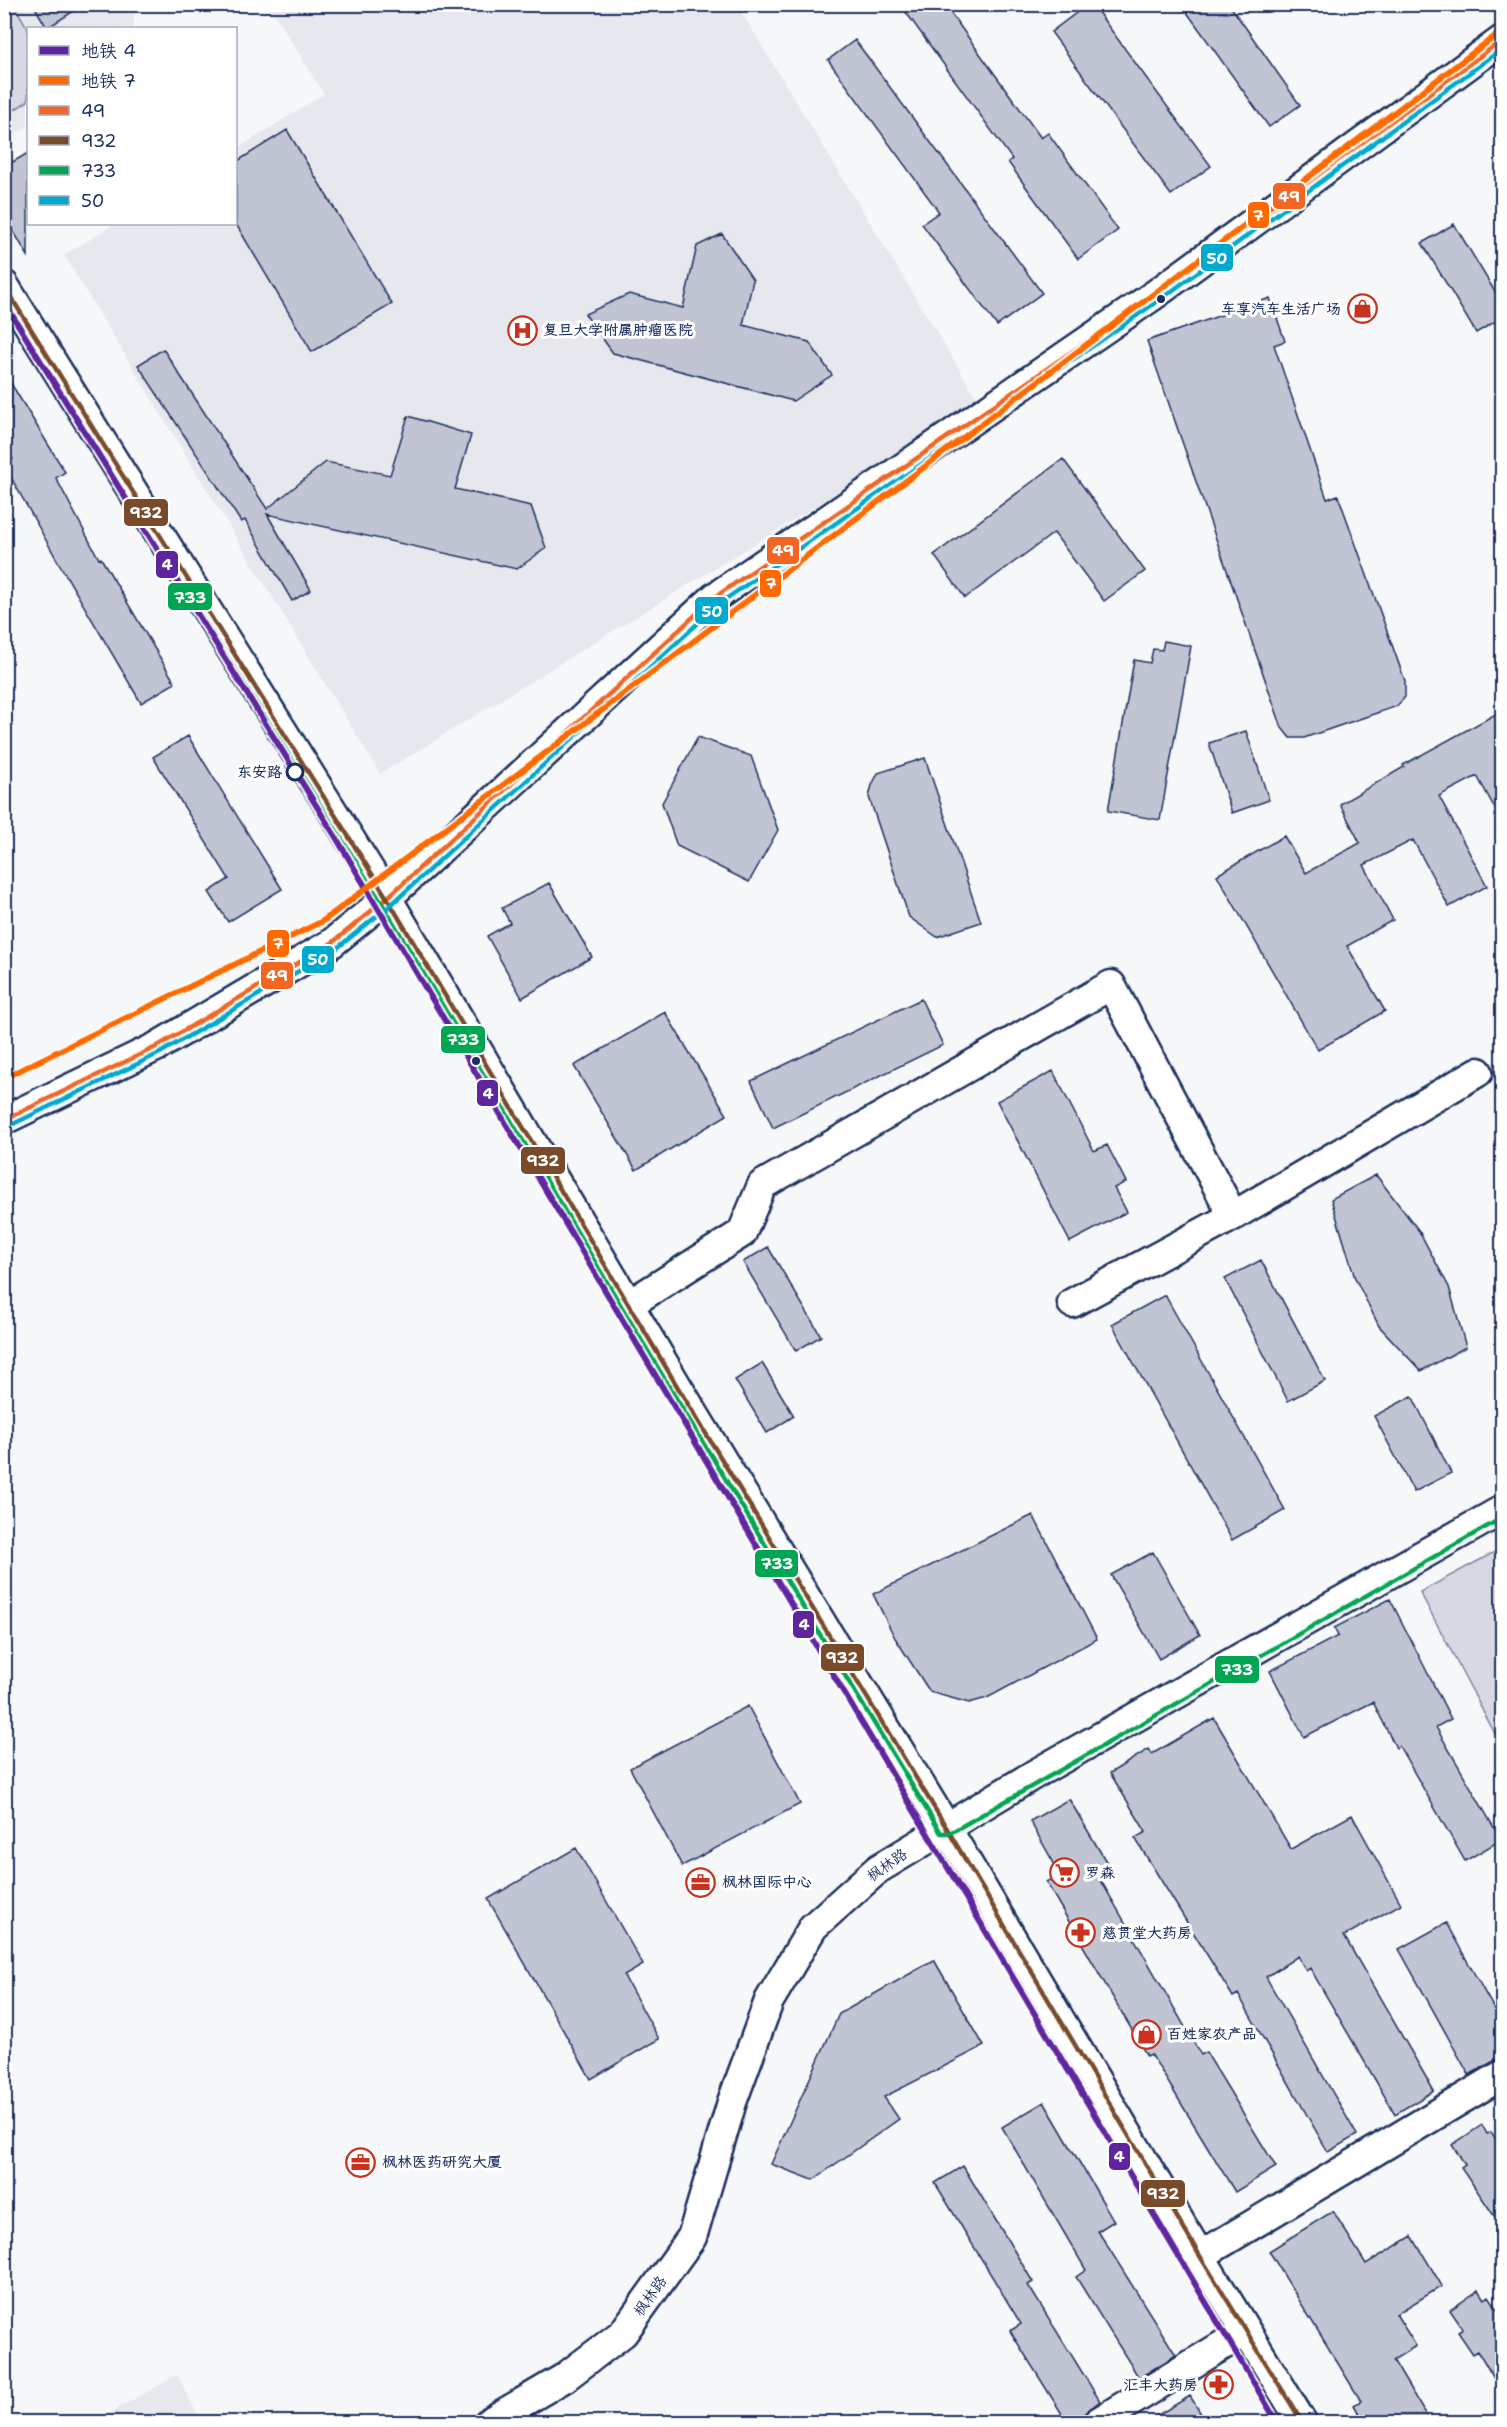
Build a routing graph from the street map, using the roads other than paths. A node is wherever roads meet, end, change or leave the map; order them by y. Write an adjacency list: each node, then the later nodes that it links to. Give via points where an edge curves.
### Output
1 (1503, 40): 3 (street, via 1157,293 715,597)
2 (4, 285): 3 (street)
3 (387, 898): 5 (street, via 332,944 156,1047); 8 (street)
4 (1478, 1072): 6 (street)
5 (4, 1120)
6 (1233, 1216): 7 (street); 8 (street, via 1111,985 762,1185 742,1233)
7 (1072, 1303)
8 (628, 1305): 10 (street)
9 (1503, 1510): 10 (street, 枫林路)
10 (946, 1827): 12 (street); 14 (street, 枫林路, via 878,1869 813,1927 770,2001 732,2102 692,2237 623,2333 564,2378)
11 (1503, 2075): 12 (street)
12 (1200, 2256): 13 (street)
13 (1246, 2331): 15 (street); 16 (street)
14 (489, 2422)
15 (1098, 2422)
16 (1302, 2422)

